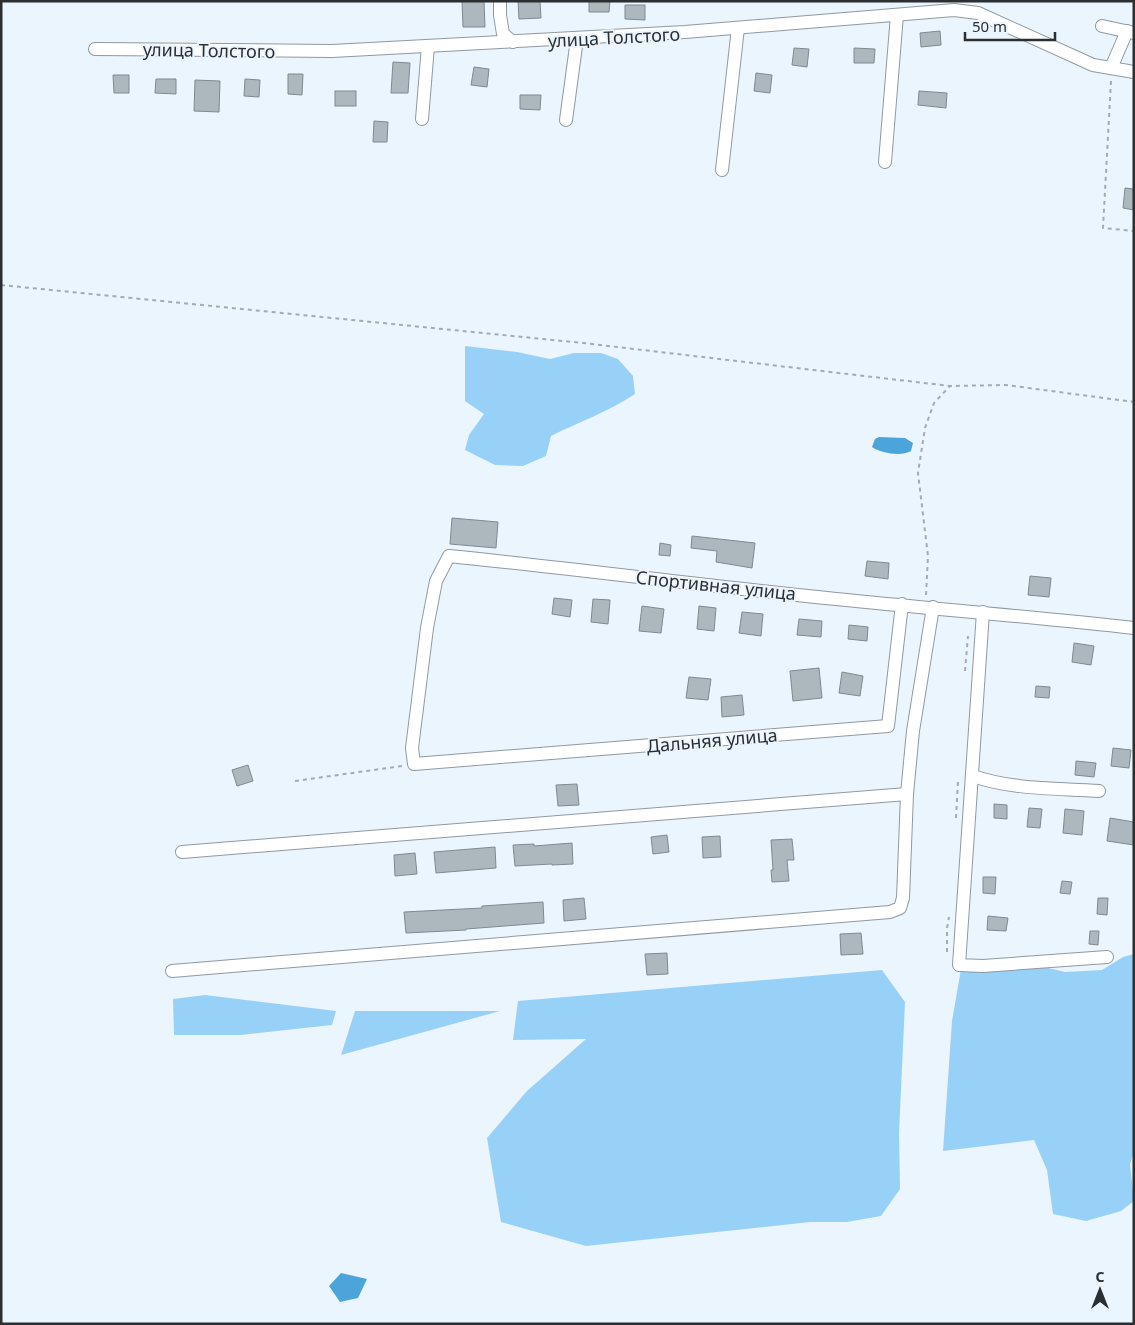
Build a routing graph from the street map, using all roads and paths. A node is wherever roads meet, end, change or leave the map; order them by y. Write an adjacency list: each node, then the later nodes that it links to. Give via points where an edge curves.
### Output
1 (500, 1): 7 (street, via 503,34)
2 (897, 15): 4 (street, улица Толстого); 11 (street, улица Толстого, via 954,10 978,12); 14 (street)
3 (1102, 26): 5 (street)
4 (738, 28): 6 (street, улица Толстого); 15 (street)
5 (1131, 32): 11 (street)
6 (577, 39): 7 (street, улица Толстого); 13 (street)
7 (513, 42): 8 (street, улица Толстого)
8 (428, 46): 9 (street, улица Толстого, via 332,51); 12 (street)
9 (95, 48)
10 (1134, 72): 11 (street, улица Толстого)
11 (1114, 73): 16 (path, via 1103,228)
12 (422, 119)
13 (566, 120)
14 (885, 162)
15 (722, 170)
16 (1134, 231)
17 (1, 285): 18 (path, via 583,343)
18 (950, 386): 19 (path, via 1006,385); 21 (path, via 934,403 925,428 918,473 928,556)
19 (1134, 402)
20 (902, 604): 21 (street, Спортивная улица); 24 (street, Дальняя улица, via 888,726); 24 (street, Спортивная улица, via 449,556 436,580 427,628 412,748)
21 (929, 607): 22 (street, Спортивная улица); 28 (street)
22 (983, 612): 23 (street, Спортивная улица); 25 (street)
23 (1134, 628)
24 (414, 764): 26 (path)
25 (973, 776): 27 (street, via 990,782); 30 (street, via 959,965)
26 (295, 781)
27 (1100, 791)
28 (907, 794): 29 (street); 31 (street, via 903,898 900,908 890,912)
29 (182, 852)
30 (1107, 957)
31 (172, 971)

